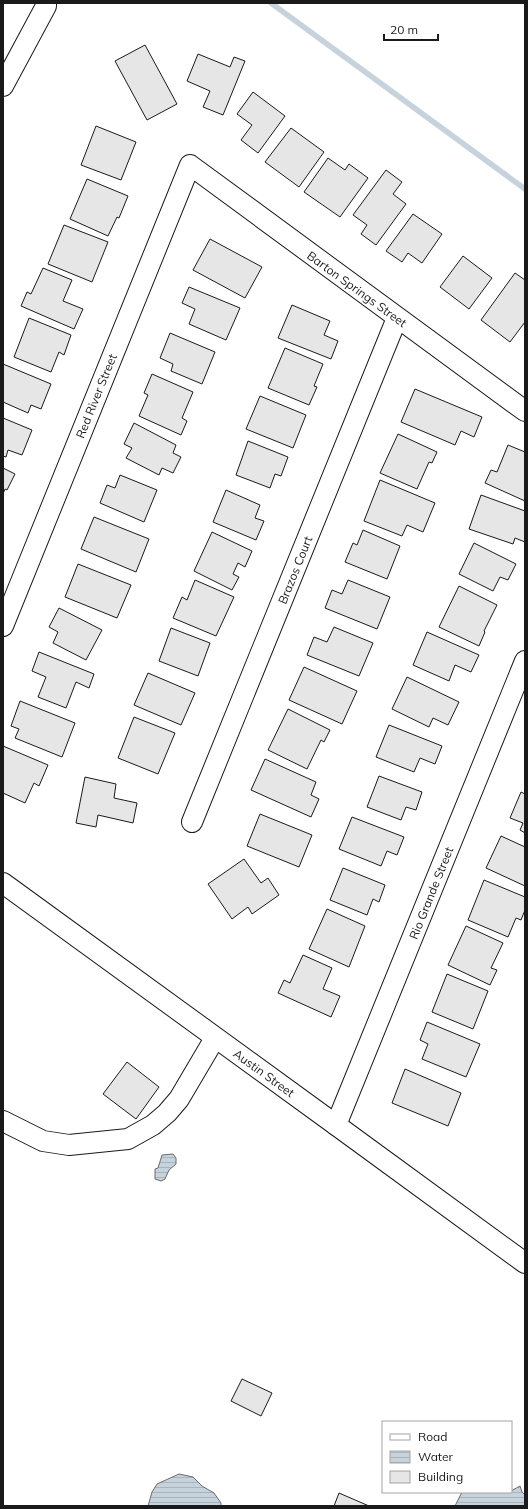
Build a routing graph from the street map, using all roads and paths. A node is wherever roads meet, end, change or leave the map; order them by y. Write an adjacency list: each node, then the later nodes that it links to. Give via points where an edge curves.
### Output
1 (46, 3): 2 (street)
2 (3, 86)
3 (190, 165): 4 (street, Barton Springs Street); 6 (street, Red River Street)
4 (397, 318): 5 (street, Barton Springs Street); 8 (street, Brazos Court)
5 (525, 411)
6 (3, 626)
7 (525, 660): 12 (street, Rio Grande Street)
8 (192, 822)
9 (3, 883): 10 (street, Austin Street)
10 (215, 1038): 11 (street, via 179,1098 167,1113 153,1125 128,1139 69,1145 43,1141); 12 (street, Austin Street)
11 (3, 1121)
12 (336, 1125): 13 (street, Austin Street)
13 (525, 1263)

